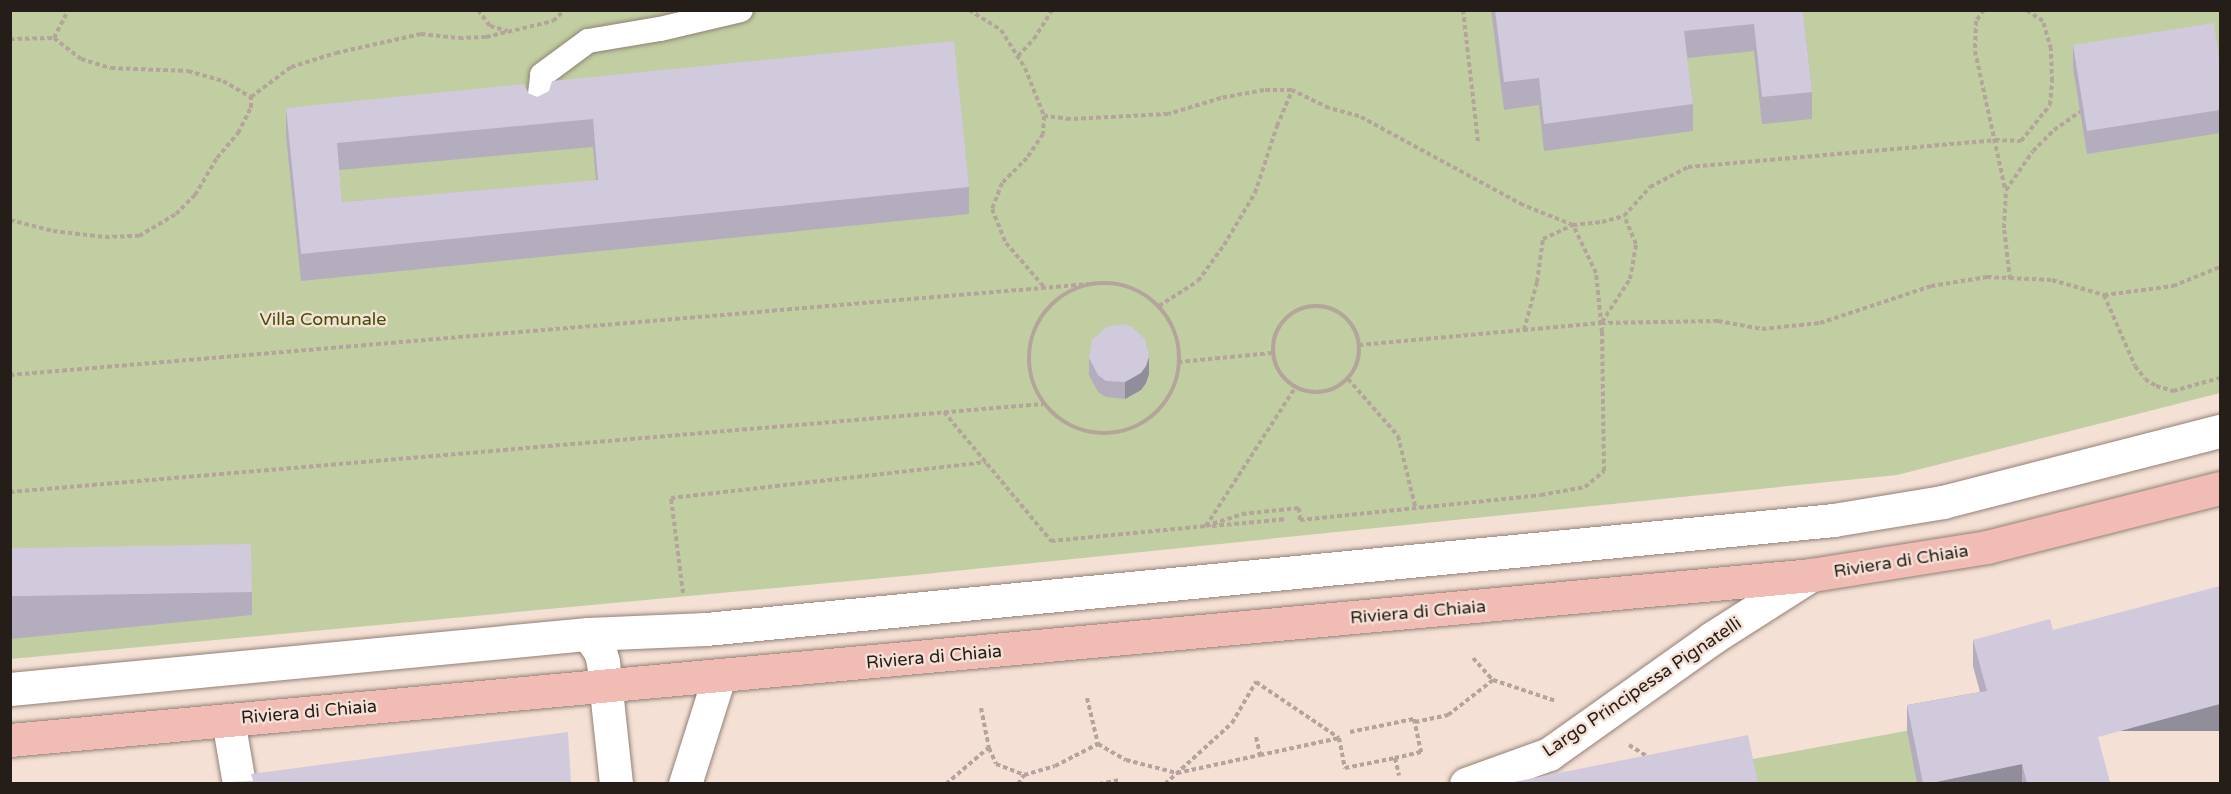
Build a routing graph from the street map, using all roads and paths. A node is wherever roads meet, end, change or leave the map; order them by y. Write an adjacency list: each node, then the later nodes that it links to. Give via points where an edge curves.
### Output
1 (68, 10): 11 (path)
2 (478, 10): 10 (path, via 490,26)
3 (565, 10): 10 (path, via 553,21)
4 (741, 10): 16 (lane, via 660,30 588,41 542,75)
5 (969, 10): 13 (path, via 1001,30)
6 (1052, 10): 13 (path, via 1035,39)
7 (1463, 10): 20 (path)
8 (1983, 10): 19 (path, via 1976,21 1975,51)
9 (2026, 10): 19 (path, via 2043,21 2049,40 2050,105 2021,141)
10 (507, 32): 15 (path, via 459,38 421,34 336,53 291,67)
11 (54, 38): 12 (path); 15 (path, via 81,59 111,68 188,71 223,81)
12 (10, 39)
13 (1018, 56): 18 (path)
14 (1292, 90): 18 (path, via 1242,94 1168,114 1070,119); 24 (path, via 1329,108 1359,116 1523,205); 30 (path, via 1255,193 1224,245 1198,281)
15 (250, 97): 23 (path, via 251,108 238,133 217,158 195,195 176,214 139,236 53,231)
16 (538, 110)
17 (2080, 112): 21 (path, via 2033,151)
18 (1044, 116): 28 (path, via 1043,134 1027,158 1002,183 992,209 1006,243)
19 (1995, 140): 21 (path); 22 (path, via 1688,167 1650,188)
20 (1478, 142)
21 (2006, 190): 26 (path, via 2004,228)
22 (1624, 216): 24 (path); 31 (path, via 1636,244 1630,279)
23 (10, 220)
24 (1572, 225): 31 (path, via 1596,273); 32 (path, via 1543,239)
25 (2220, 267): 29 (path, via 2173,286)
26 (2010, 279): 29 (path, via 2052,280); 31 (path, via 1987,277 1930,286 1820,323 1762,329 1718,321)
27 (1089, 284): 28 (path); 30 (path, via 1115,283 1139,290); 40 (path, via 1065,293 1046,310 1033,332 1028,356 1032,381)
28 (1045, 288): 36 (path)
29 (2104, 295): 37 (path, via 2135,366 2145,379 2173,391)
30 (1159, 306): 35 (path, via 1173,326)
31 (1601, 322): 32 (path); 46 (path, via 1604,471 1585,487 1541,495)
32 (1524, 330): 33 (path)
33 (1359, 345): 34 (path, via 1352,326 1343,316 1331,308 1317,306 1289,314 1273,338); 38 (path)
34 (1272, 353): 35 (path); 39 (path, via 1275,367)
35 (1178, 362): 40 (path, via 1169,397 1153,415 1132,428 1108,434 1084,431 1061,421)
36 (10, 375)
37 (2220, 378)
38 (1348, 379): 39 (path, via 1324,392 1309,393); 46 (path, via 1398,436)
39 (1295, 388): 48 (path)
40 (1043, 404): 41 (path)
41 (944, 412): 43 (path); 45 (path)
42 (2220, 431): 51 (street, via 1978,494 1871,516 706,629)
43 (987, 462): 48 (path, via 1051,540); 50 (path, via 671,498)
44 (2220, 488): 49 (main road, Riviera di Chiaia, via 1987,547)
45 (10, 492)
46 (1415, 506): 48 (path, via 1300,520 1299,508 1242,514)
47 (1287, 519): 48 (path)
48 (1206, 526)
49 (1811, 575): 53 (main road, Riviera di Chiaia); 83 (street, Largo Principessa Pignatelli, via 1712,638 1549,754)
50 (683, 601)
51 (588, 634): 55 (street, via 602,657); 56 (street)
52 (1473, 658): 54 (path)
53 (719, 676): 55 (main road, Riviera di Chiaia); 78 (street)
54 (1493, 680): 58 (path); 61 (path, via 1448,715)
55 (607, 686): 60 (main road, Riviera di Chiaia); 77 (street)
56 (10, 689)
57 (1087, 698): 67 (path)
58 (1560, 702)
59 (981, 708): 68 (path)
60 (228, 720): 65 (main road, Riviera di Chiaia); 76 (street)
61 (1415, 722): 62 (path, via 1414,719); 70 (path, via 1421,752)
62 (1350, 732)
63 (1256, 737): 69 (path)
64 (1339, 738): 69 (path); 70 (path, via 1345,768); 72 (path, via 1256,682 1232,723)
65 (10, 740)
66 (1625, 742): 71 (path)
67 (1098, 744): 72 (path, via 1126,760); 73 (path, via 1055,766)
68 (988, 748): 73 (path, via 996,764); 79 (path)
69 (1260, 755): 72 (path)
70 (1395, 758): 74 (path)
71 (1653, 761)
72 (1177, 773): 82 (path)
73 (1024, 775): 80 (path)
74 (1399, 776)
75 (1119, 780): 81 (path)
76 (239, 783)
77 (616, 783)
78 (685, 783)
79 (946, 783)
80 (1018, 783)
81 (1099, 783)
82 (1165, 783)
83 (1466, 783)

